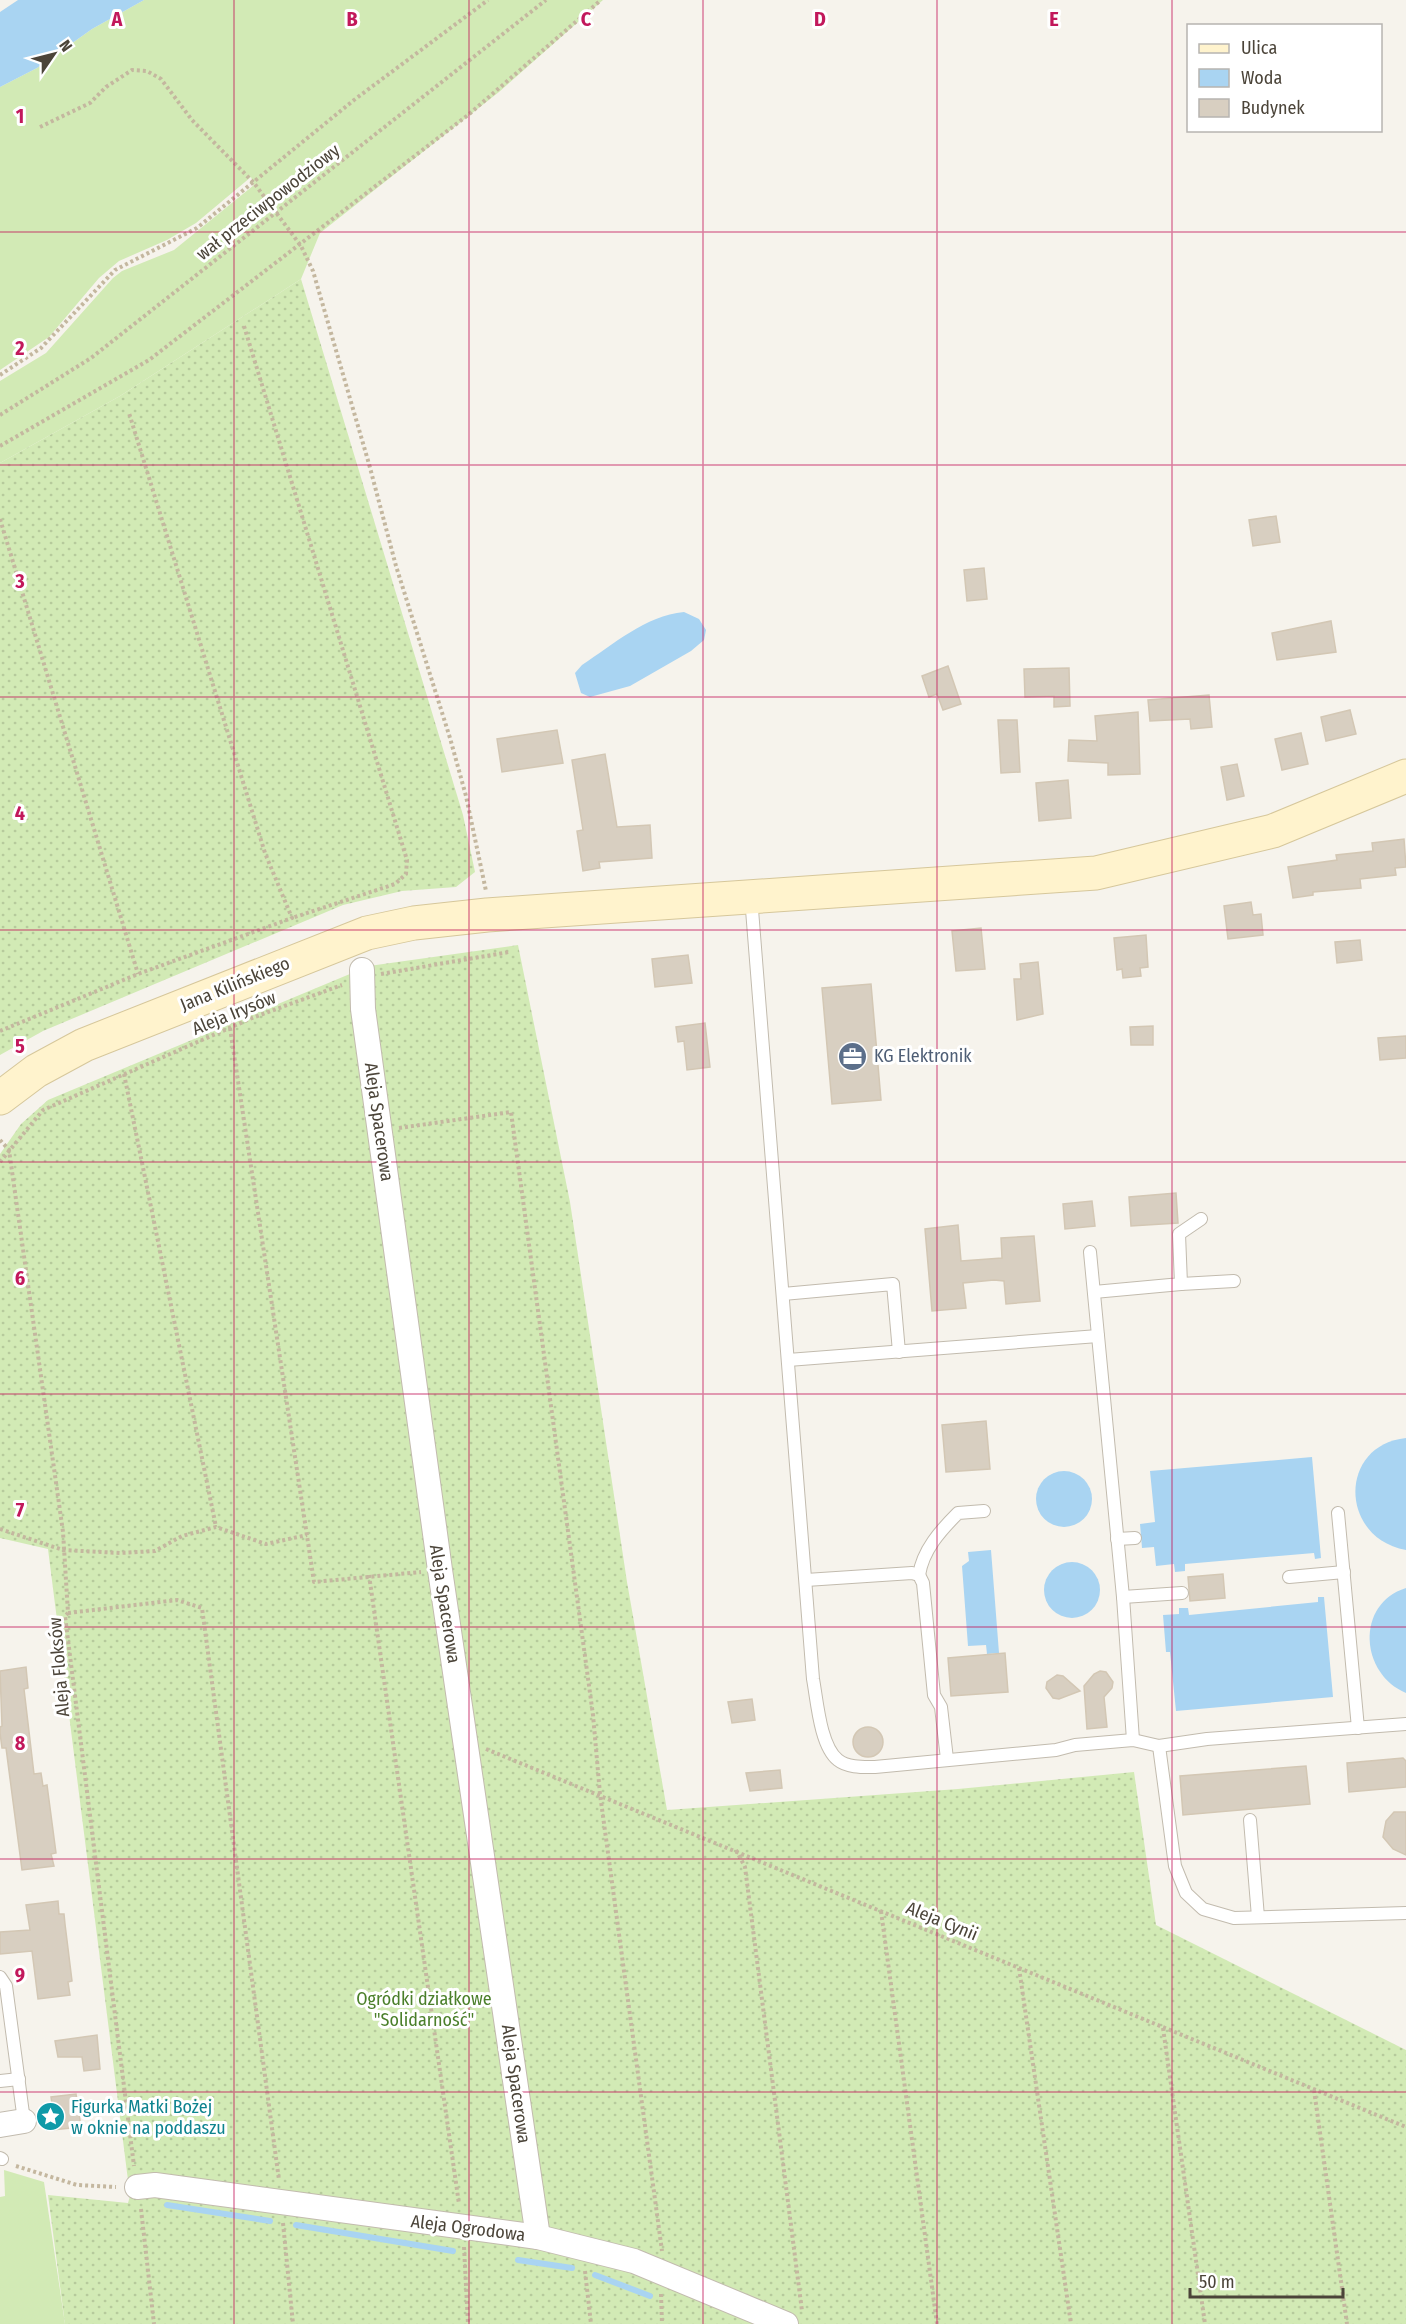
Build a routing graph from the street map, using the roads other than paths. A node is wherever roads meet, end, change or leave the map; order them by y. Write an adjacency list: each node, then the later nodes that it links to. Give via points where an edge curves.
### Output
1 (1406, 776): 2 (street, Jana Kilińskiego, via 1273,831 1096,873)
2 (750, 896): 3 (street, Jana Kilińskiego, via 414,923 367,933); 10 (lane)
3 (358, 958): 4 (street, Jana Kilińskiego, via 84,1045 36,1071); 37 (street, Aleja Spacerowa, via 440,1570)
4 (0, 1098)
5 (1202, 1219): 8 (lane, via 1179,1234)
6 (1090, 1252): 9 (lane)
7 (1234, 1281): 8 (lane)
8 (1181, 1284): 9 (lane)
9 (1094, 1292): 11 (lane)
10 (783, 1294): 12 (lane, via 893,1284); 13 (lane)
11 (1098, 1336): 12 (lane); 17 (lane)
12 (899, 1352): 13 (lane)
13 (788, 1360): 21 (lane)
14 (984, 1511): 19 (lane, via 958,1513 921,1561)
15 (1338, 1513): 18 (lane)
16 (1135, 1538): 17 (lane)
17 (1118, 1539): 23 (lane)
18 (1344, 1572): 20 (lane); 25 (lane)
19 (919, 1575): 21 (lane); 28 (lane, via 934,1695 941,1707)
20 (1289, 1577)
21 (806, 1580): 28 (lane, via 813,1679 823,1734 837,1760 853,1766 875,1767)
22 (1182, 1593): 23 (lane)
23 (1124, 1597): 26 (lane)
24 (1406, 1724): 25 (lane)
25 (1358, 1728): 27 (lane)
26 (1133, 1740): 27 (lane); 28 (lane)
27 (1159, 1746): 31 (lane, via 1175,1866 1186,1893 1203,1909 1234,1918)
28 (947, 1759)
29 (1250, 1820): 31 (lane)
30 (1406, 1913): 31 (lane)
31 (1258, 1917)
32 (0, 1977): 33 (lane, via 6,1986)
33 (19, 2079): 34 (lane); 35 (lane)
34 (0, 2081)
35 (12, 2123)
36 (137, 2187): 37 (street, Aleja Ogrodowa, via 155,2185)
37 (538, 2237): 38 (street, Aleja Ogrodowa, via 634,2261)
38 (794, 2320)

